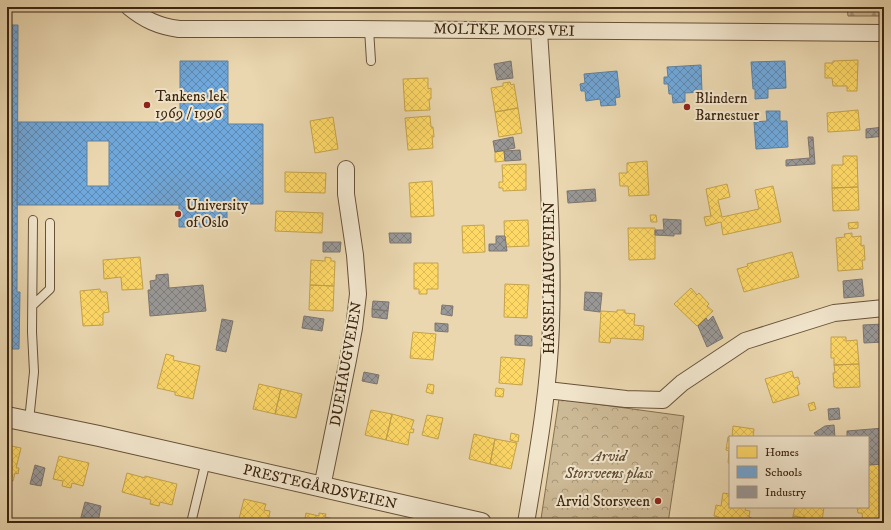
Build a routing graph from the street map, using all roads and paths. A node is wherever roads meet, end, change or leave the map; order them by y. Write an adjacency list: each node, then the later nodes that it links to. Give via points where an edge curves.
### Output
1 (129, 7): 2 (street, MOLTKE MOES VEI, via 162,27 179,29)
2 (369, 29): 3 (street, MOLTKE MOES VEI); 5 (lane)
3 (539, 31): 4 (street, MOLTKE MOES VEI); 11 (street, HASSELHAUGVEIEN, via 551,214 551,326)
4 (884, 33)
5 (371, 61)
6 (346, 169): 15 (street, DUEHAUGVEIEN, via 346,194 358,294 351,347)
7 (33, 220): 9 (lane)
8 (50, 223): 9 (lane, via 50,289)
9 (32, 305): 13 (lane, via 34,372)
10 (884, 308): 11 (street, via 834,313 745,341 682,383 663,400 626,399)
11 (547, 390): 18 (street, HASSELHAUGVEIEN)
12 (7, 417): 13 (street, PRESTEGÅRDSVEIEN)
13 (29, 421): 14 (street, PRESTEGÅRDSVEIEN)
14 (206, 461): 15 (street, PRESTEGÅRDSVEIEN); 16 (lane)
15 (322, 487): 17 (street, PRESTEGÅRDSVEIEN)
16 (191, 523)
17 (481, 523)
18 (526, 523)

